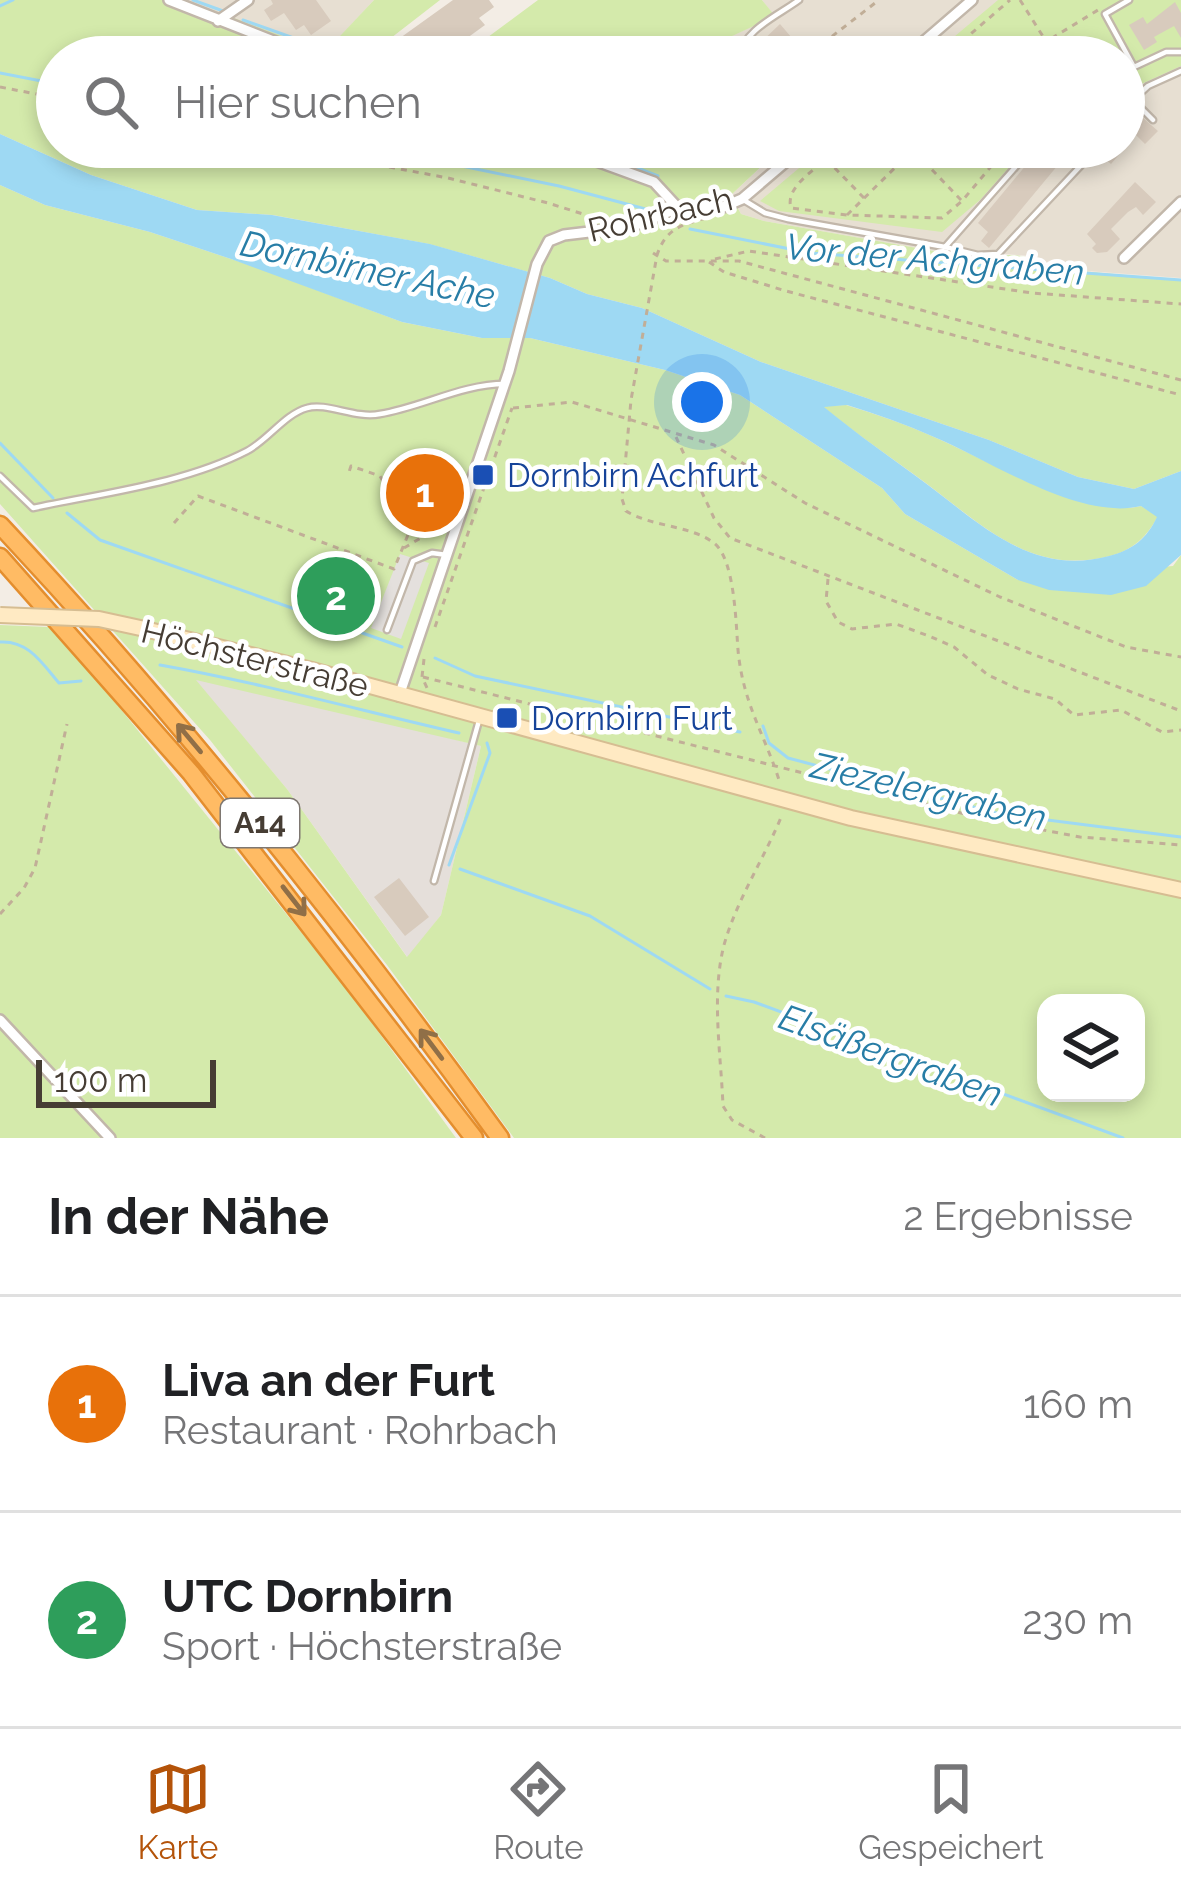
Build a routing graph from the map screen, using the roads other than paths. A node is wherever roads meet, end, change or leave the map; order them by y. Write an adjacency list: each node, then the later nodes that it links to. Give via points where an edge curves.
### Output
1 (169, 0): 6 (street)
2 (248, 0): 6 (street)
3 (799, 0): 8 (lane)
4 (972, 0): 9 (street)
5 (1130, 0): 10 (lane, via 1105,14)
6 (218, 21): 7 (street)
7 (258, 36)
8 (748, 36)
9 (930, 36)
10 (1117, 36)
11 (1181, 52): 12 (lane)
12 (1145, 62)
13 (1181, 70): 14 (lane)
14 (1145, 89)
15 (1145, 112): 16 (lane)
16 (1153, 120)
17 (616, 168): 23 (street, via 654,182)
18 (778, 168): 21 (street, Rohrbach)
19 (1014, 168): 24 (lane)
20 (1079, 168): 24 (lane, via 998,254)
21 (742, 199): 23 (street, Rohrbach); 24 (lane, via 776,216)
22 (1181, 202): 25 (street)
23 (678, 208): 26 (street, Rohrbach, via 647,223 549,241)
24 (944, 247)
25 (1124, 258)
26 (505, 384): 27 (lane, via 358,417 313,406 250,450 210,466 32,508); 29 (street, Rohrbach)
27 (0, 476)
28 (0, 525): 40 (highway, A14, one-way to 28, via 250,810)
29 (447, 555): 32 (lane, via 412,561); 33 (street, Rohrbach)
30 (0, 557): 39 (highway, A14, one-way to 39, via 220,809)
31 (0, 615): 33 (main road, Höchsterstraße, bridge, via 145,628)
32 (387, 630)
33 (399, 696): 34 (main road, Höchsterstraße)
34 (480, 717): 35 (lane); 36 (main road, Höchsterstraße, via 787,801)
35 (434, 881)
36 (1181, 890)
37 (0, 1021): 38 (street)
38 (110, 1138)
39 (474, 1138)
40 (500, 1138)

